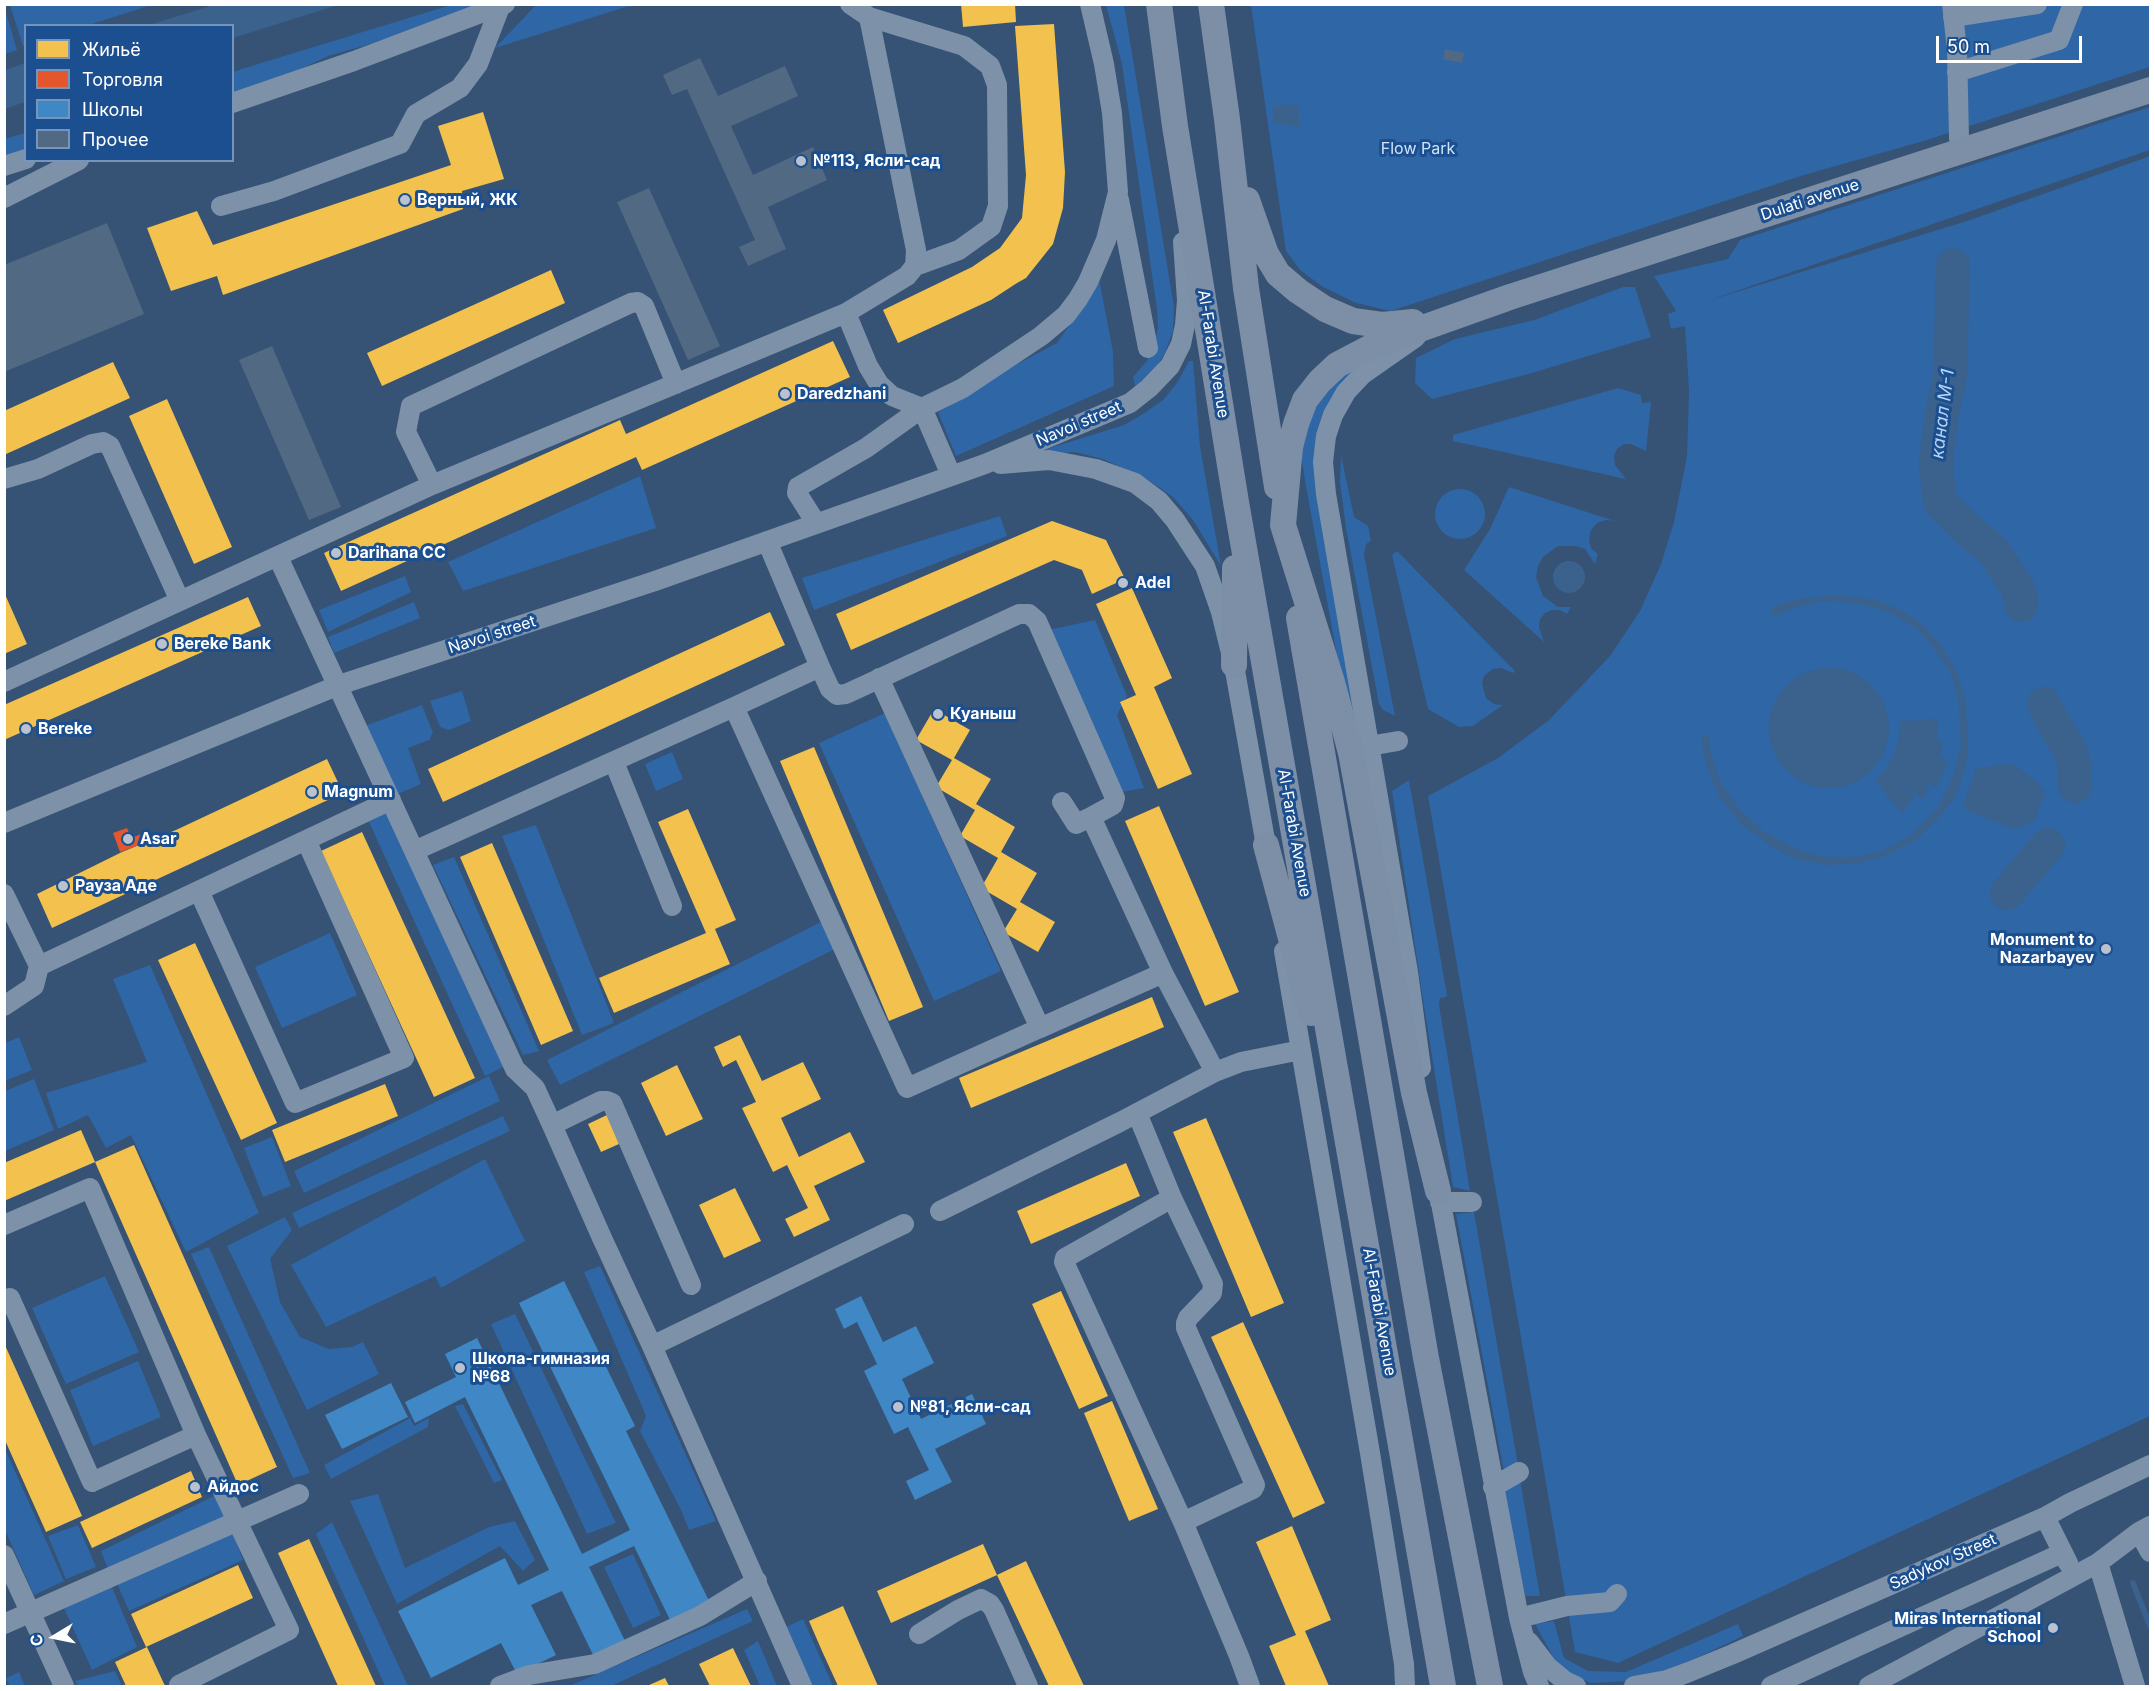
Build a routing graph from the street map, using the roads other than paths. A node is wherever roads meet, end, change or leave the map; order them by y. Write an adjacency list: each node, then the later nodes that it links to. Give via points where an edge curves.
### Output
1 (850, 4): 9 (street)
2 (1090, 4): 19 (street, via 1112,113)
3 (1159, 4): 14 (main road, Al-Farabi Avenue)
4 (1211, 4): 13 (main road)
5 (2037, 4): 8 (street)
6 (2073, 4): 10 (street, via 2059,40)
7 (503, 6): 12 (street); 21 (street, via 478,64 460,88 416,114 400,144 274,191)
8 (1953, 11): 10 (street)
9 (868, 17): 22 (street, via 916,250); 22 (street, via 964,46 990,66 997,85 999,206 991,227 959,250)
10 (1957, 72): 15 (street)
11 (2151, 90): 15 (main road, Dulati avenue)
12 (234, 102)
13 (1227, 119): 23 (main road, via 1252,217 1266,254 1278,274 1298,291 1353,321 1382,325); 35 (main road, via 1246,288)
14 (1175, 126): 29 (street, Navoi street, via 1187,300 1181,344 1170,366 1130,403); 33 (main road, Al-Farabi Avenue)
15 (1962, 151): 23 (main road, Dulati avenue)
16 (24, 160): 18 (street)
17 (76, 162): 20 (street)
18 (4, 166)
19 (1118, 192): 26 (street); 28 (street, via 1106,240 1078,299 1066,315 963,388)
20 (4, 198)
21 (221, 206)
22 (915, 266): 24 (street, via 907,276)
23 (1469, 311): 25 (main road)
24 (846, 313): 27 (street); 28 (street, via 879,384 892,396)
25 (1441, 321): 35 (main road, via 1353,355 1315,387 1305,400 1290,447); 46 (street, via 1363,374 1346,392 1326,436 1326,494)
26 (1148, 348)
27 (676, 384): 32 (street); 32 (street, via 644,306 631,303 411,406 406,432)
28 (922, 408): 30 (street); 34 (street, via 866,448 798,487 797,493)
29 (985, 464): 30 (street, Navoi street); 39 (street, Navoi street, via 1049,460 1096,469 1135,483 1159,501 1205,566)
30 (951, 475): 34 (street, Navoi street)
31 (4, 479): 38 (street, via 38,469 92,444 103,442 110,446)
32 (432, 485): 37 (street)
33 (1236, 502): 39 (main road); 66 (main road, Al-Farabi Avenue)
34 (816, 523): 36 (street, Navoi street)
35 (1283, 525): 67 (main road, via 1351,753 1414,1093); 105 (main road, via 1426,1358)
36 (767, 541): 40 (street); 43 (street, Navoi street)
37 (278, 557): 38 (street); 43 (street)
38 (180, 601): 42 (street)
39 (1234, 665): 53 (street, Al-Farabi Avenue)
40 (820, 667): 41 (street, via 837,695); 44 (street)
41 (879, 678): 50 (street, via 1019,614 1029,614 1036,621 1115,798 1113,805); 61 (street)
42 (4, 682)
43 (339, 685): 48 (street); 51 (street, Navoi street)
44 (734, 707): 47 (street); 61 (street, via 907,1088)
45 (1398, 741): 46 (street)
46 (1369, 746): 67 (street, via 1408,972)
47 (614, 762): 54 (street); 57 (street)
48 (391, 800): 52 (street); 54 (street)
49 (1062, 802): 50 (street, via 1076,824)
50 (1091, 817): 59 (street)
51 (4, 823)
52 (306, 840): 55 (street); 55 (street, via 404,1058 295,1103)
53 (1266, 845): 62 (street, Al-Farabi Avenue); 66 (main road)
54 (414, 851): 65 (street, via 516,1069 535,1088)
55 (199, 891): 58 (street)
56 (4, 894): 58 (street)
57 (672, 906)
58 (39, 966): 60 (street, via 34,986)
59 (1163, 973): 61 (street); 63 (street)
60 (4, 1006)
61 (1040, 1028)
62 (1301, 1050): 63 (street, via 1241,1062); 103 (street, Al-Farabi Avenue, via 1374,1476)
63 (1215, 1072): 64 (street)
64 (1137, 1113): 68 (street); 70 (street)
65 (552, 1125): 73 (street, via 602,1101 612,1103); 75 (street)
66 (1356, 1177): 104 (main road, Al-Farabi Avenue)
67 (1439, 1197): 69 (street); 79 (street)
68 (1172, 1198): 83 (street, via 1214,1284 1212,1293 1188,1318 1186,1328 1256,1485); 83 (street, via 1064,1262)
69 (1472, 1203)
70 (940, 1211)
71 (904, 1224): 75 (street)
72 (4, 1225): 76 (street, via 90,1188)
73 (691, 1285)
74 (6, 1295): 76 (street, via 92,1482)
75 (652, 1346): 90 (street)
76 (196, 1435): 82 (street)
77 (2151, 1465): 81 (street, Sadykov Street)
78 (1519, 1472): 79 (street)
79 (1494, 1488): 94 (street)
80 (299, 1494): 82 (street)
81 (2045, 1517): 86 (street); 96 (street, Sadykov Street, via 1733,1654)
82 (235, 1521): 92 (street); 98 (street, via 289,1630)
83 (1183, 1522): 102 (street)
84 (2145, 1529): 85 (street); 88 (street)
85 (2151, 1552)
86 (2062, 1553): 89 (street); 110 (street)
87 (4, 1555): 92 (street)
88 (2098, 1563): 89 (street); 112 (street)
89 (2075, 1576): 111 (street)
90 (757, 1581): 99 (street, via 700,1616 595,1664 529,1675); 100 (street)
91 (1617, 1594): 94 (street, via 1610,1602 1567,1606)
92 (30, 1612): 93 (street); 97 (street)
93 (4, 1624)
94 (1520, 1626): 106 (street); 107 (street, via 1548,1667)
95 (920, 1634): 101 (street, via 981,1599 994,1610)
96 (1690, 1679): 108 (street); 109 (street)
97 (64, 1686)
98 (180, 1686)
99 (500, 1686)
100 (802, 1686)
101 (1028, 1686)
102 (1250, 1686)
103 (1405, 1686)
104 (1443, 1686)
105 (1490, 1686)
106 (1539, 1686)
107 (1576, 1686)
108 (1634, 1686)
109 (1668, 1686)
110 (1771, 1686)
111 (1869, 1686)
112 (2135, 1686)

